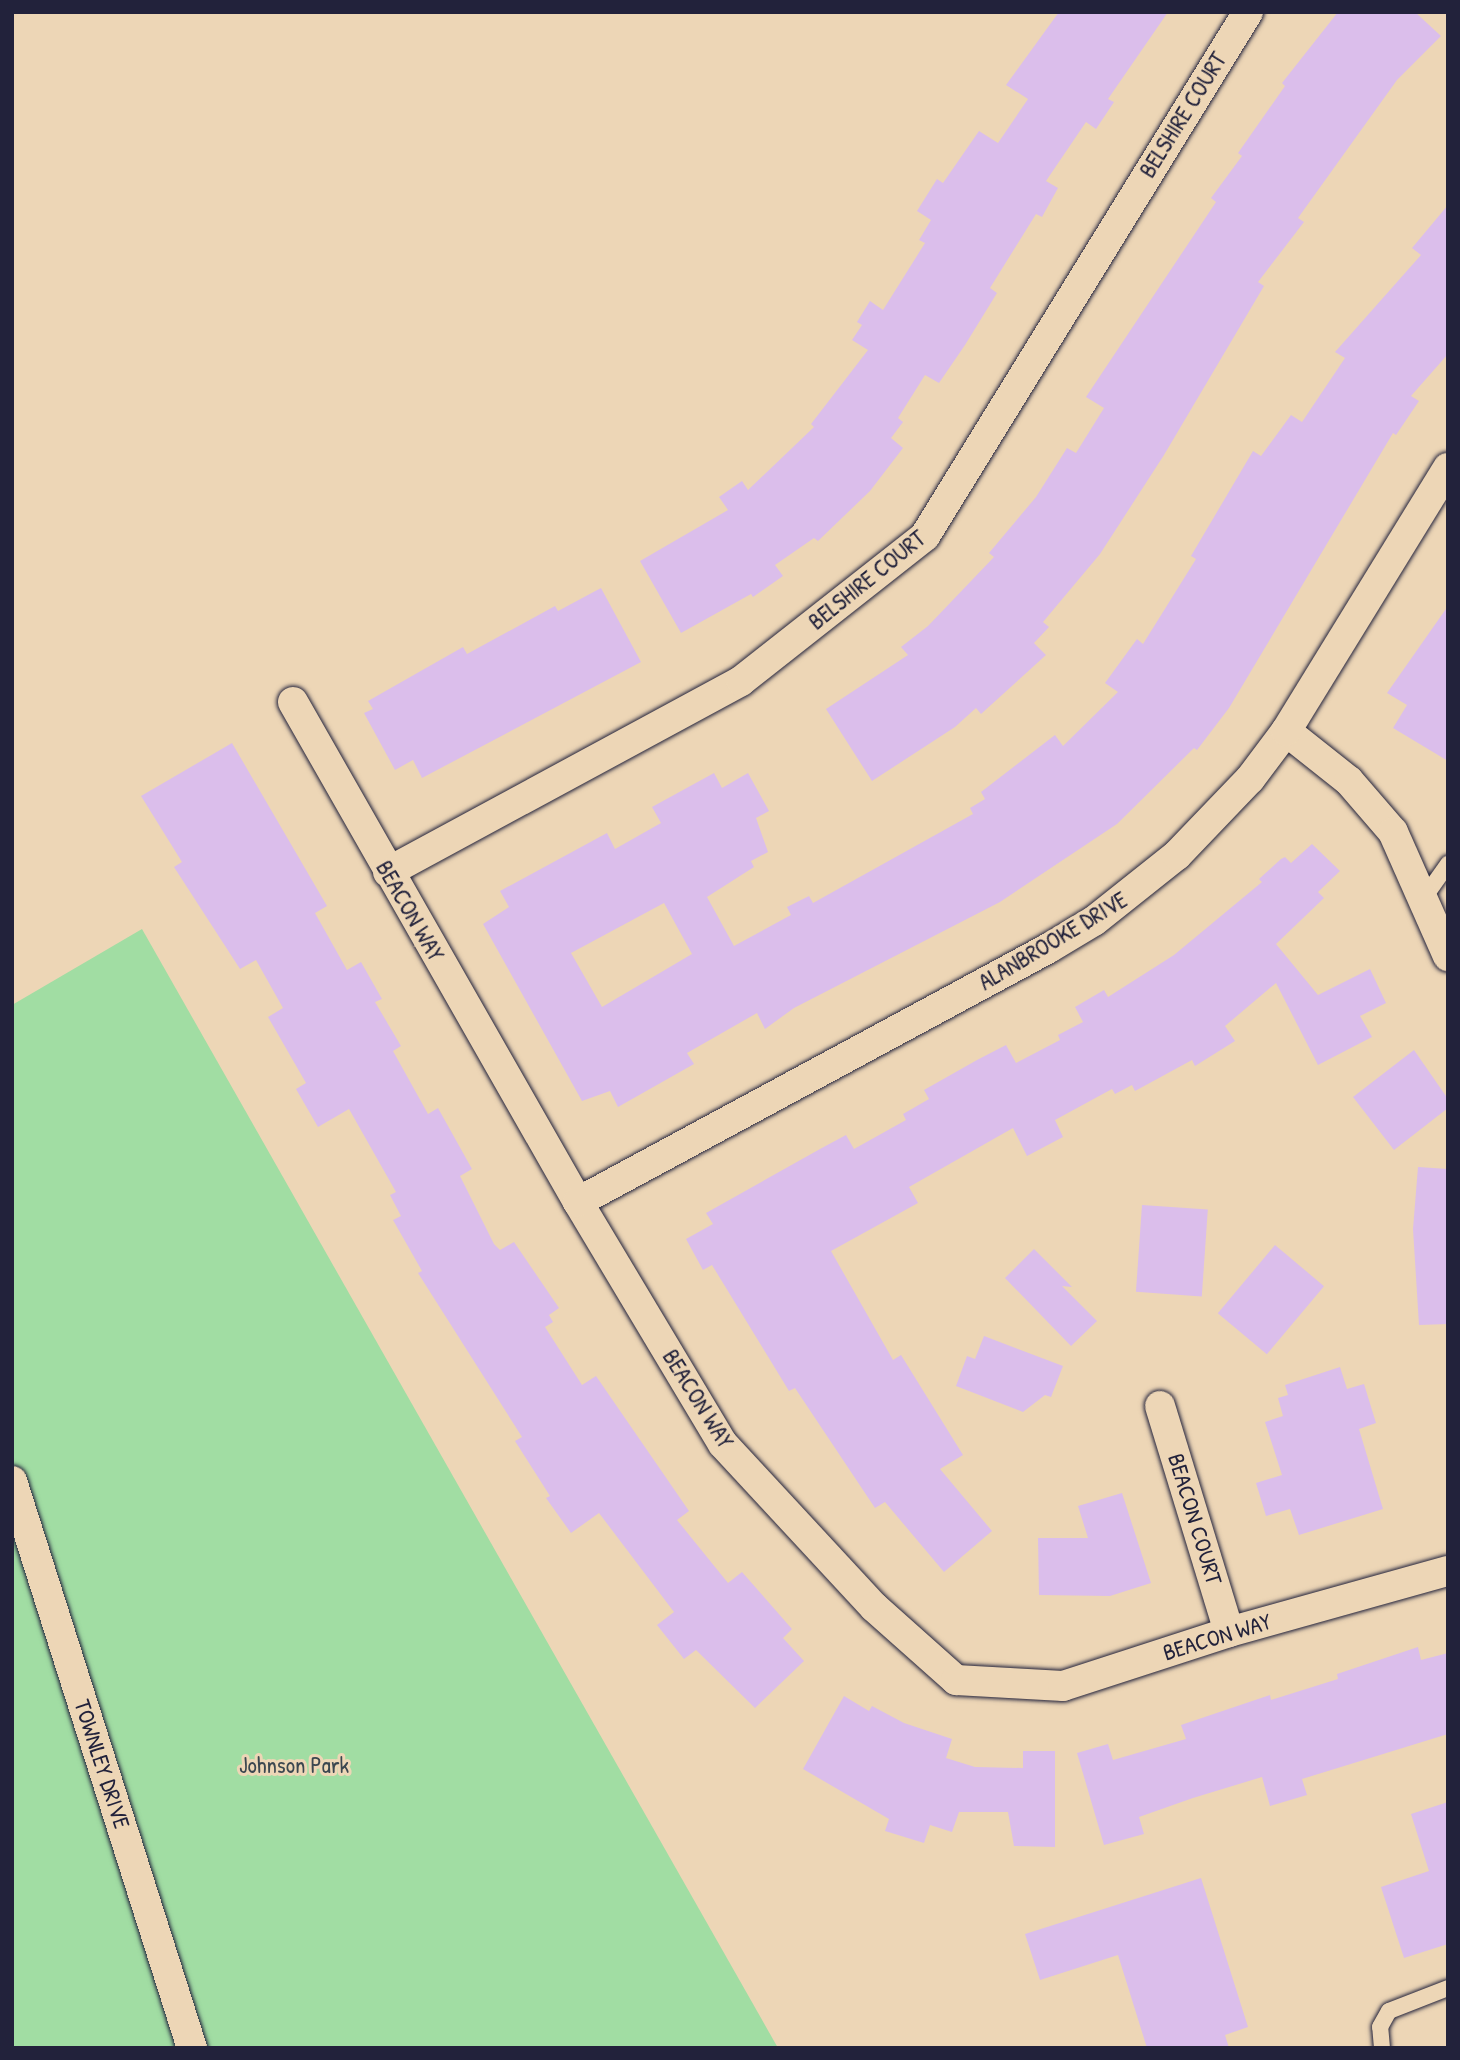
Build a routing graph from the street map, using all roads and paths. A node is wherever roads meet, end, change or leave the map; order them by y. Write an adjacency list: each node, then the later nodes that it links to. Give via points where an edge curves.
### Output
1 (1248, 12): 6 (street, BELSHIRE COURT, via 925,536 741,681)
2 (1448, 468): 4 (street, ALANBROOKE DRIVE)
3 (293, 702): 6 (street, BEACON WAY)
4 (1286, 731): 7 (street, via 1349,781 1393,832); 9 (street, ALANBROOKE DRIVE, via 1215,818 1178,855 1094,920)
5 (1448, 864): 7 (lane)
6 (388, 872): 9 (street, BEACON WAY)
7 (1421, 902): 8 (street)
8 (1448, 956)
9 (578, 1202): 13 (street, BEACON WAY, via 723,1444 874,1607 956,1680 1063,1686)
10 (1160, 1406): 13 (street, BEACON COURT)
11 (12, 1481): 15 (street, TOWNLEY DRIVE)
12 (1448, 1571): 13 (street, BEACON WAY)
13 (1229, 1632)
14 (1448, 1988): 16 (lane, via 1389,2011 1380,2027)
15 (192, 2048)
16 (1382, 2048)

